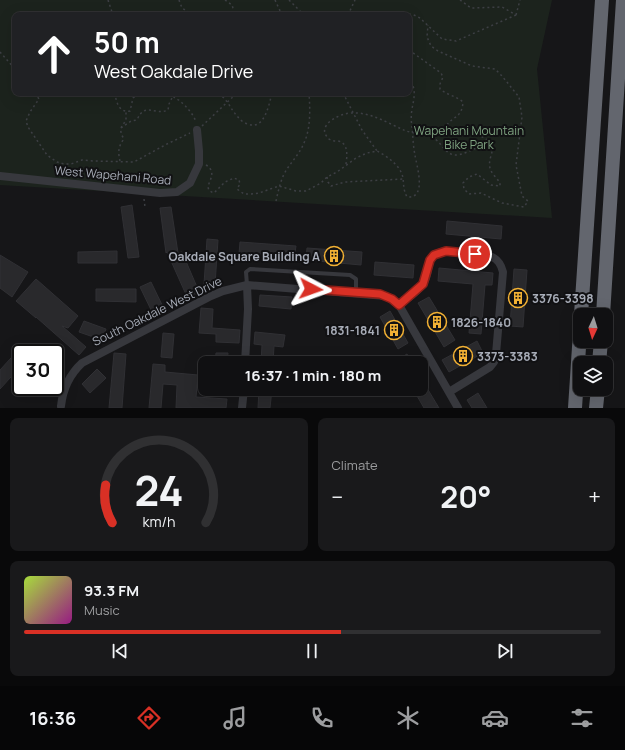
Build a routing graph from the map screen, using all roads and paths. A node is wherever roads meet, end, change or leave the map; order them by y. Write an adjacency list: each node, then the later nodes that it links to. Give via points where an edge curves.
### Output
1 (108, 0): 11 (path)
2 (180, 0): 12 (path, via 182,8)
3 (225, 0): 13 (path)
4 (275, 0): 14 (path)
5 (289, 0): 15 (path)
6 (355, 0): 16 (path)
7 (460, 0): 18 (path, via 472,8 502,7)
8 (520, 0): 18 (path)
9 (602, 0): 52 (highway)
10 (623, 0): 53 (highway)
11 (112, 12)
12 (188, 12)
13 (234, 12)
14 (281, 12)
15 (300, 12)
16 (349, 12)
17 (412, 14): 19 (path)
18 (516, 15): 19 (path, via 456,41 442,39)
19 (428, 25): 39 (path, via 427,37 431,46 472,66 495,70 519,97 522,117 516,165 522,196 528,202 524,207 502,203 481,193 469,194 464,189 463,183 477,174 495,187 500,186 489,166)
20 (0, 52): 22 (path)
21 (412, 52): 39 (path, via 441,73 443,77 440,90 456,96 463,102 459,114 449,122 449,129 483,137)
22 (12, 66)
23 (412, 83): 38 (path, via 415,90 411,118)
24 (37, 96): 41 (path, via 39,99 26,121 48,155 64,164 82,160)
25 (116, 96): 34 (path, via 121,110)
26 (136, 96): 34 (path, via 130,111)
27 (173, 96): 36 (path, via 168,110 163,112 149,109 139,115 137,120); 37 (path, via 192,114)
28 (221, 96): 33 (path)
29 (234, 96): 33 (path)
30 (271, 96): 33 (path, via 268,109 257,126 251,126 238,118)
31 (309, 96): 47 (path, via 305,141)
32 (344, 96): 35 (path)
33 (228, 102): 37 (path)
34 (126, 112): 36 (path, via 126,121)
35 (352, 112): 38 (path, via 382,120); 40 (path); 43 (path, via 336,118 324,128 324,133 329,139 341,142 346,147)
36 (121, 128): 41 (path, via 120,132 124,139 119,149)
37 (197, 130): 41 (path, via 134,162); 42 (street, West Wapehani Road)
38 (412, 133): 39 (path, via 436,139 453,155); 46 (path, via 420,185 415,195 407,197 402,184)
39 (492, 146)
40 (377, 152): 43 (path, via 367,153); 46 (path, via 394,162 400,169)
41 (120, 161)
42 (199, 164): 44 (street, West Wapehani Road, via 190,183 177,192 160,193); 47 (path, via 211,169 207,187 211,193 234,178 239,180 237,189 244,194 259,193)
43 (346, 165): 45 (path)
44 (0, 176)
45 (327, 176): 46 (path, via 331,186 345,182); 47 (path, via 321,183 306,191)
46 (403, 179)
47 (280, 186): 48 (path)
48 (276, 201)
49 (247, 284): 50 (street, South Oakdale West Drive); 50 (lane, via 246,272 250,269 350,275 356,279); 55 (street); 59 (street, South Oakdale West Drive, via 211,296 82,363 68,379)
50 (356, 292): 51 (street, South Oakdale West Drive, via 386,296)
51 (399, 305): 56 (street); 56 (street, via 423,284 430,260 440,252 490,256 502,266 494,362)
52 (581, 308)
53 (602, 308)
54 (579, 348): 62 (highway)
55 (245, 356)
56 (449, 392): 61 (street)
57 (243, 396): 60 (street)
58 (597, 396): 63 (highway)
59 (61, 406)
60 (242, 408)
61 (458, 408)
62 (575, 408)
63 (596, 408)

